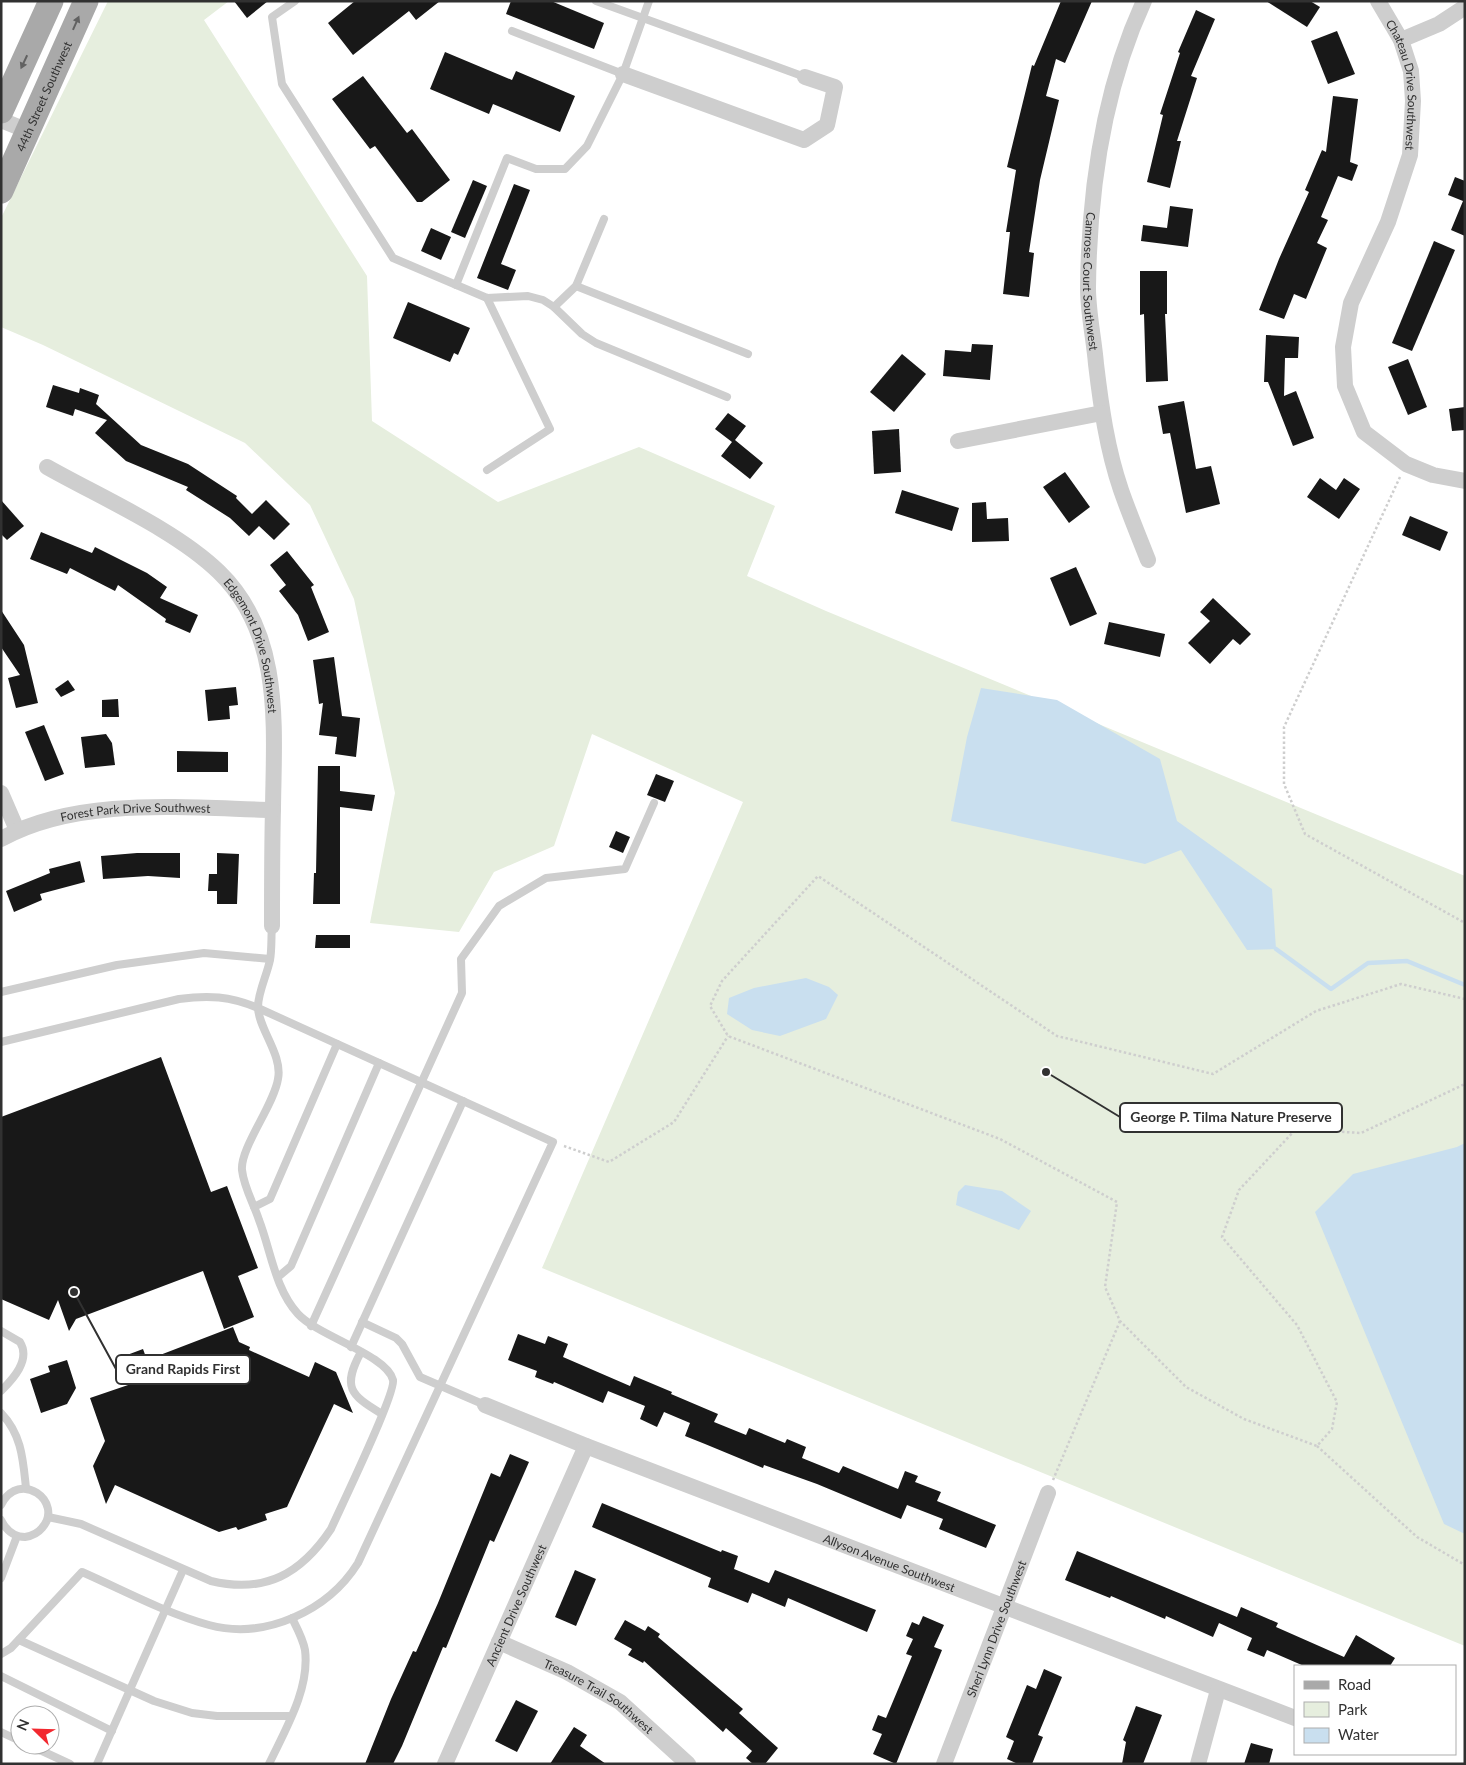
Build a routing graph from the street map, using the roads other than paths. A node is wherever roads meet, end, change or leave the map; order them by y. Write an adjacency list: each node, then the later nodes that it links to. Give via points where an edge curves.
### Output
1 (52, 1): 14 (main road, one-way to 14)
2 (86, 1): 16 (main road, 44th Street Southwest, one-way to 2)
3 (295, 1): 19 (lane, via 272,17 282,84 393,258)
4 (596, 1): 9 (lane)
5 (649, 1): 9 (lane)
6 (1144, 1): 25 (street, Camrose Court Southwest, via 1113,87 1100,148 1092,210 1088,290)
7 (1378, 1): 11 (street, Chateau Drive Southwest)
8 (1465, 7): 11 (street, via 1439,24)
9 (643, 18): 12 (lane); 13 (lane)
10 (512, 31): 12 (lane)
11 (1401, 40): 29 (street, Chateau Drive Southwest, via 1411,71 1410,155 1388,222 1351,302 1343,364 1345,386 1364,432 1406,464 1433,475)
12 (622, 74): 13 (street, via 804,140 827,125 835,87); 19 (lane, via 587,146 565,169 536,169 507,158)
13 (805, 77)
14 (1, 111)
15 (1, 120): 16 (street)
16 (28, 131): 17 (main road, 44th Street Southwest)
17 (1, 191)
18 (604, 219): 20 (lane)
19 (456, 285): 21 (lane)
20 (576, 286): 22 (lane); 23 (lane)
21 (487, 298): 22 (lane, via 528,296); 28 (lane, via 550,429)
22 (554, 307): 24 (lane, via 596,343)
23 (748, 354)
24 (727, 396)
25 (1102, 413): 26 (street); 30 (street, Camrose Court Southwest, via 1120,489)
26 (958, 441)
27 (47, 468): 33 (street, Edgemont Drive Southwest, via 186,546 219,572 241,598 260,641 272,683 275,721)
28 (487, 470)
29 (1465, 481)
30 (1148, 560)
31 (1, 793): 34 (street)
32 (654, 803): 43 (lane, via 625,869 546,878 499,906 461,959 462,993)
33 (273, 810): 34 (street, Forest Park Drive Southwest, via 124,808 46,820); 36 (street, Edgemont Drive Southwest)
34 (17, 830): 35 (street, Forest Park Drive Southwest)
35 (1, 839)
36 (272, 926): 37 (lane)
37 (270, 959): 38 (lane, via 204,953 117,965); 39 (lane)
38 (1, 992)
39 (258, 1008): 40 (lane, via 228,997 179,999); 41 (lane); 45 (lane, via 276,1058 279,1078 242,1168)
40 (1, 1042)
41 (337, 1044): 42 (lane); 45 (lane, via 270,1199)
42 (379, 1063): 43 (lane); 46 (lane, via 291,1266)
43 (422, 1083): 44 (lane); 48 (lane)
44 (463, 1101): 47 (lane); 52 (lane, via 553,1142)
45 (254, 1207): 46 (lane)
46 (278, 1277): 48 (lane, via 291,1304)
47 (362, 1322): 50 (lane); 52 (lane, via 396,1338 407,1350 420,1377)
48 (311, 1326): 50 (lane)
49 (1, 1331): 53 (lane, via 20,1342 24,1353 15,1376)
50 (351, 1347): 51 (lane)
51 (360, 1352): 56 (lane, via 351,1370 350,1385 359,1400); 56 (lane, via 388,1369 393,1381 392,1392)
52 (439, 1387): 54 (lane); 68 (lane, via 355,1568 332,1594)
53 (1, 1391)
54 (485, 1405): 57 (street, Allyson Avenue Southwest)
55 (1, 1413): 58 (lane, via 18,1436)
56 (382, 1414): 64 (lane, via 331,1529 307,1560 280,1577 246,1586 228,1585)
57 (586, 1446): 66 (street, Allyson Avenue Southwest); 70 (street, Ancient Drive Southwest)
58 (26, 1488): 60 (lane, via 11,1492); 61 (lane, via 45,1501)
59 (1048, 1492): 66 (street, Sheri Lynn Drive Southwest)
60 (1, 1505)
61 (48, 1517): 63 (lane, via 40,1531); 64 (lane, via 81,1524)
62 (1, 1520): 63 (lane)
63 (17, 1536): 65 (lane)
64 (183, 1570): 67 (lane)
65 (1, 1578)
66 (1004, 1607): 74 (street, Allyson Avenue Southwest); 84 (street, Sheri Lynn Drive Southwest)
67 (167, 1610): 68 (lane, via 211,1625 248,1628); 69 (lane, via 82,1572); 73 (lane)
68 (292, 1618): 75 (lane, via 304,1648 306,1669)
69 (19, 1640): 71 (lane); 73 (lane)
70 (499, 1642): 82 (street, Ancient Drive Southwest); 83 (street, Treasure Trail Southwest, via 566,1672 620,1702)
71 (1, 1654)
72 (1, 1676): 77 (lane)
73 (130, 1690): 75 (lane, via 192,1713); 77 (lane)
74 (1218, 1690): 76 (street, Allyson Avenue Southwest); 85 (street)
75 (290, 1716): 81 (lane)
76 (1294, 1718)
77 (112, 1731): 80 (lane)
78 (51, 1755): 79 (lane)
79 (70, 1764)
80 (97, 1764)
81 (268, 1764)
82 (445, 1764)
83 (688, 1764)
84 (944, 1764)
85 (1198, 1764)

